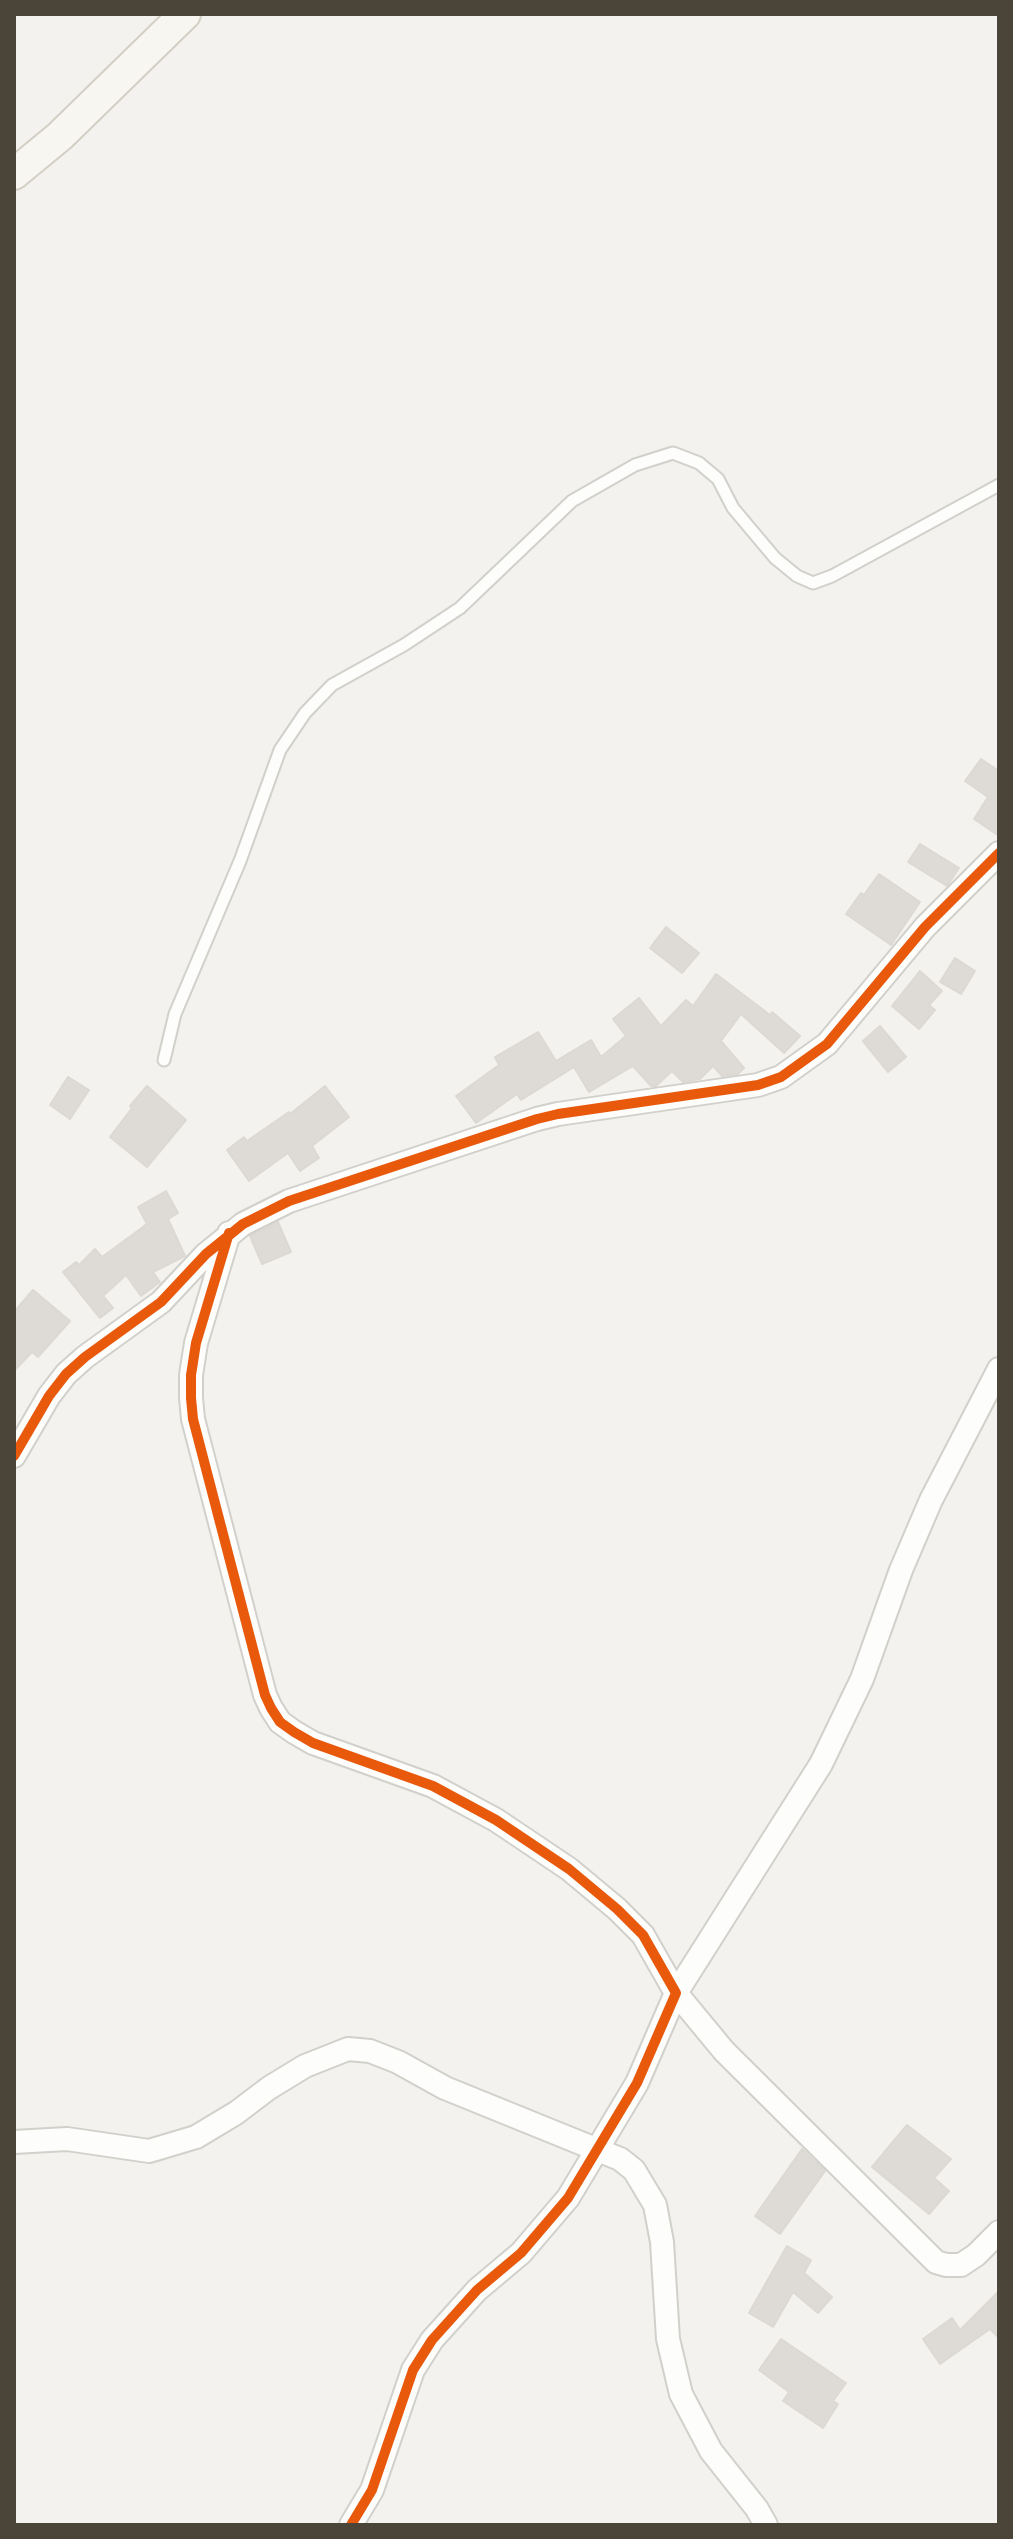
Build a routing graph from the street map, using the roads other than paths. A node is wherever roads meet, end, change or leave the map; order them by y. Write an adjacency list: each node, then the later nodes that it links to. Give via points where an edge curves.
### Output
1 (185, 14): 2 (main road)
2 (14, 174)
3 (999, 485): 5 (lane, via 813,583 775,558 733,508 718,479 699,463 673,453 635,465 572,501 460,608 332,685 305,713 280,750 175,1014)
4 (999, 853): 6 (street, via 925,927 827,1044 781,1077 537,1119 289,1201)
5 (164, 1060)
6 (229, 1233): 8 (street, via 161,1302 66,1374); 9 (street, via 196,1343 191,1398 271,1708 280,1722 304,1738 433,1786 569,1869 643,1935)
7 (999, 1369): 9 (street, via 931,1500 862,1679 821,1764)
8 (14, 1456)
9 (676, 1993): 11 (street, via 637,2083); 12 (street, via 724,2051 936,2262 961,2265)
10 (14, 2142): 11 (street, via 67,2139 149,2151 196,2137 305,2066 348,2049 384,2056 458,2094)
11 (599, 2149): 13 (street, via 568,2198 521,2253 477,2290 432,2340 413,2370 372,2490); 14 (street, via 634,2170 655,2205 668,2339 681,2394 711,2451)
12 (999, 2232)
13 (351, 2525)
14 (766, 2525)

